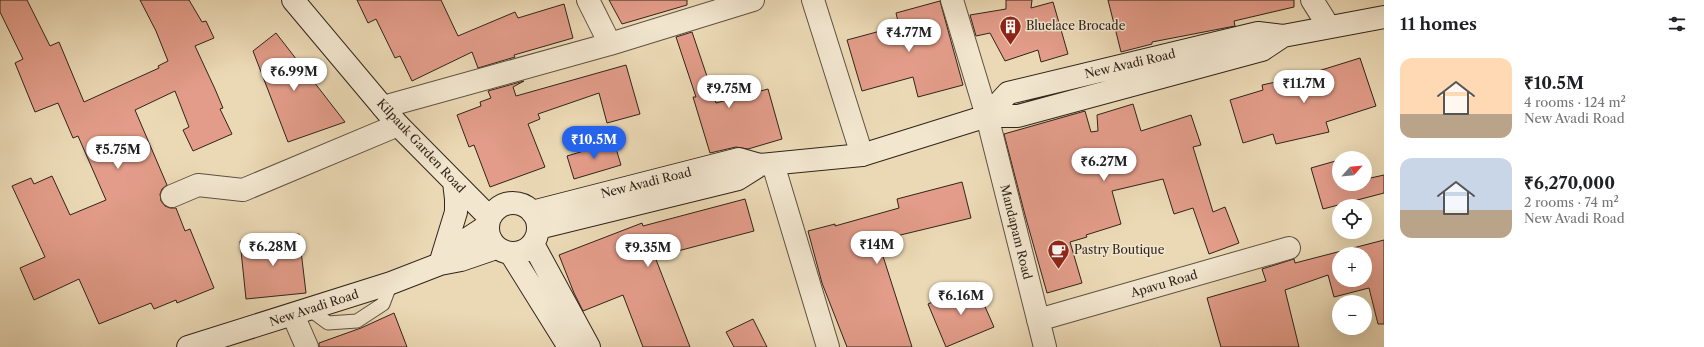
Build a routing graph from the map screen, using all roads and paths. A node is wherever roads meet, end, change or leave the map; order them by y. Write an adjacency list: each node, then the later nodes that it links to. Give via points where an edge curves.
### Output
1 (293, 0): 10 (main road, Kilpauk Garden Road)
2 (588, 0): 9 (main road)
3 (752, 0): 9 (main road)
4 (813, 0): 13 (main road)
5 (952, 0): 11 (main road, Mandapam Road)
6 (1312, 0): 8 (main road)
7 (1384, 17): 8 (main road, New Avadi Road)
8 (1329, 27): 11 (main road, New Avadi Road, via 1283,36 1258,33 1008,93)
9 (610, 44): 10 (main road)
10 (383, 107): 12 (main road, Kilpauk Garden Road)
11 (987, 116): 13 (main road, New Avadi Road); 23 (main road, Mandapam Road)
12 (398, 125): 15 (main road, Kilpauk Garden Road); 16 (main road, via 243,190 198,185)
13 (862, 155): 14 (main road, New Avadi Road)
14 (766, 164): 18 (main road, New Avadi Road, via 739,159); 28 (main road)
15 (454, 182): 17 (main road, Kilpauk Garden Road); 21 (main road, via 456,212)
16 (172, 196)
17 (489, 222): 18 (main road, via 494,210 501,205 518,203 526,206); 20 (main road, Kilpauk Garden Road, via 488,234); 21 (main road, New Avadi Road, via 455,248)
18 (535, 228): 20 (main road, via 527,249 520,253); 27 (main road)
19 (1289, 248): 23 (main road, Apavu Road)
20 (504, 251): 21 (main road, New Avadi Road); 26 (main road, Kilpauk Garden Road)
21 (440, 264): 22 (main road, New Avadi Road, via 392,283)
22 (301, 312): 24 (main road, New Avadi Road); 25 (main road)
23 (1038, 320): 29 (main road, Mandapam Road)
24 (188, 347)
25 (307, 347)
26 (569, 347)
27 (589, 347)
28 (828, 347)
29 (1045, 347)

